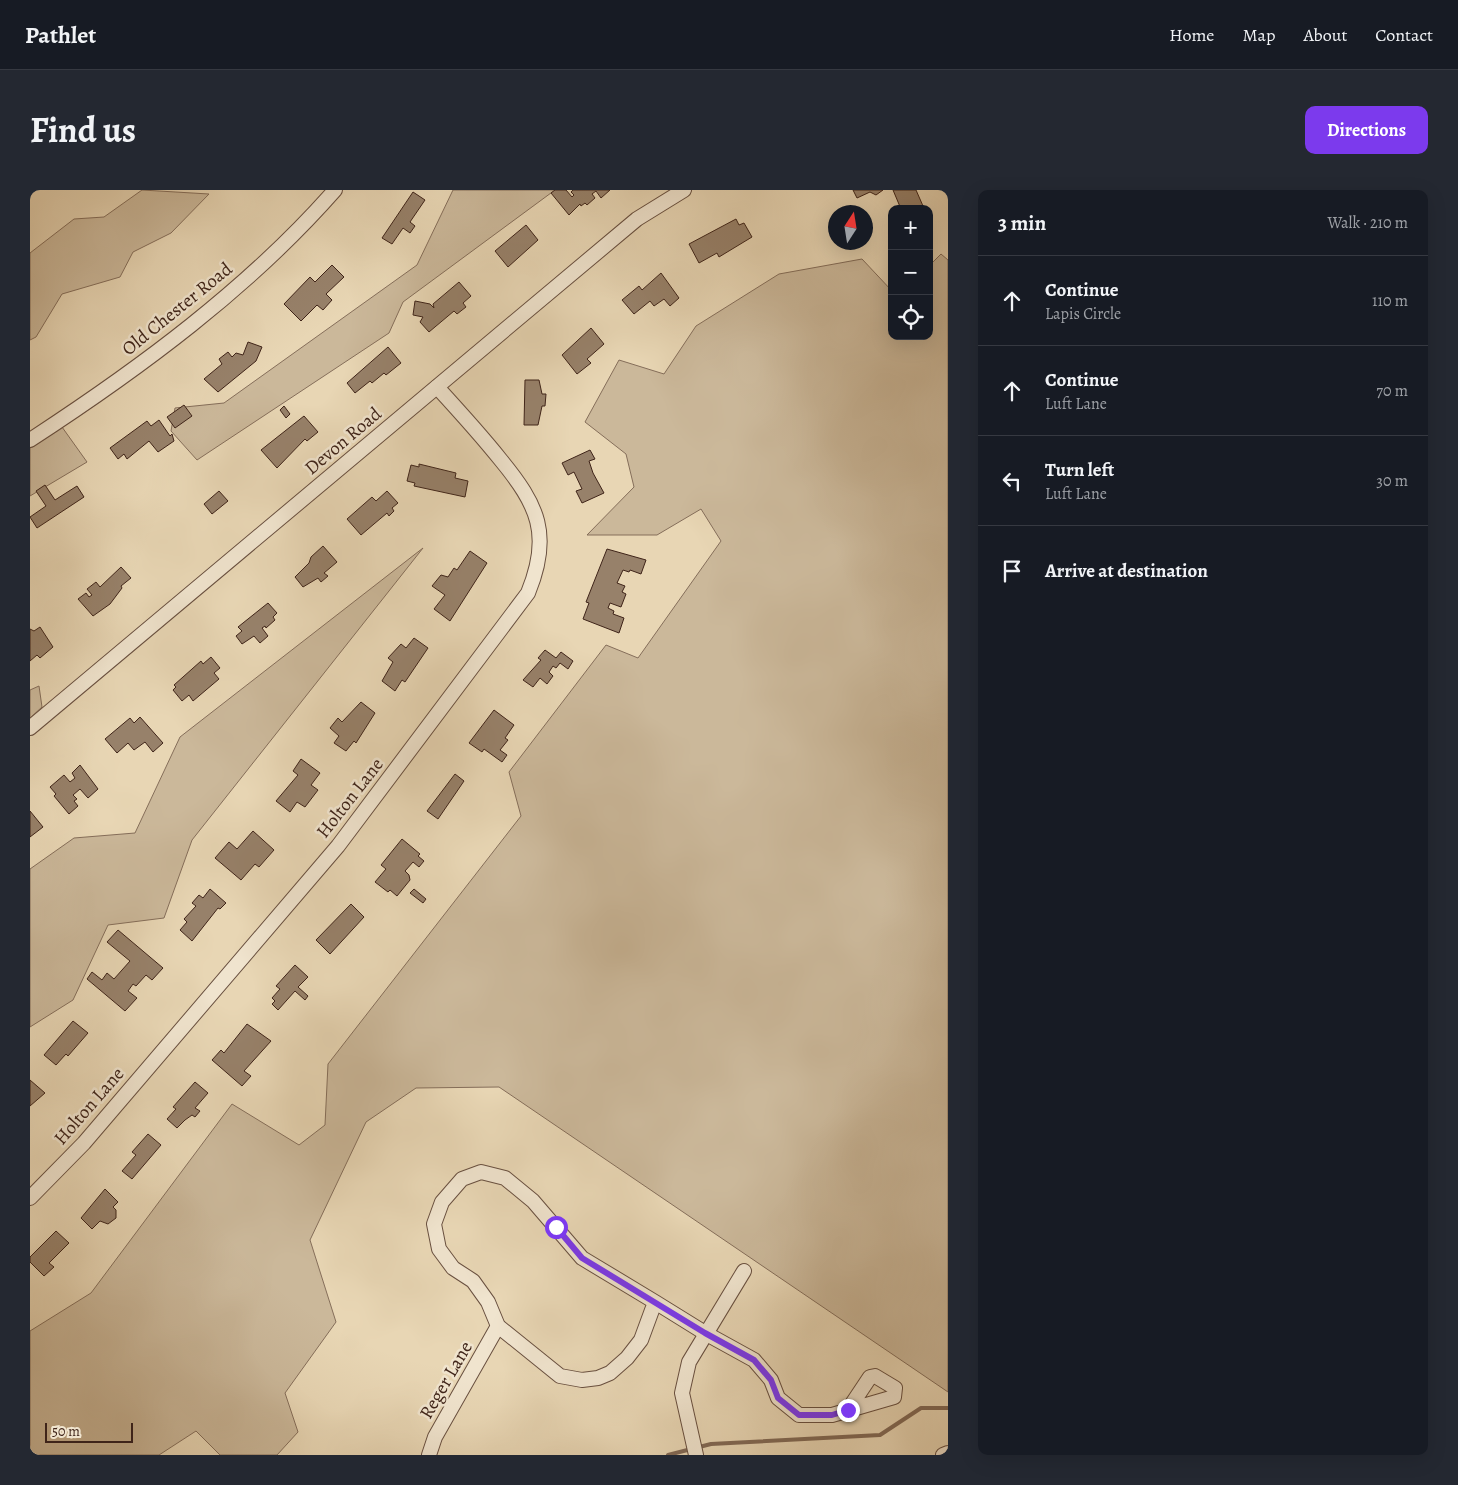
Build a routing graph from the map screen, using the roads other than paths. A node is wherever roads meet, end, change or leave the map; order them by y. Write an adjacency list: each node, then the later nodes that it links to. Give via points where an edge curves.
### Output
1 (335, 190): 4 (street, Old Chester Road, via 288,239 178,336)
2 (684, 190): 3 (street, Devon Road, via 637,219)
3 (437, 387): 5 (street, Devon Road); 6 (street, Holton Lane, via 512,473 529,498 540,547 528,592 338,846 84,1143)
4 (30, 440)
5 (30, 728)
6 (30, 1198)
7 (744, 1271): 10 (street)
8 (655, 1302): 9 (street, via 641,1340 627,1358 610,1373 598,1378 582,1380 560,1376); 9 (street, via 582,1258 533,1201 505,1178 481,1172 462,1179 442,1202 434,1224 440,1249 454,1268 473,1281 488,1302); 10 (street)
9 (498, 1326): 13 (street, Reger Lane, via 435,1437)
10 (705, 1333): 11 (street, via 754,1360 771,1380 778,1398 799,1415 832,1415); 14 (street, via 689,1362 682,1393)
11 (848, 1410)
12 (948, 1453): 15 (street)
13 (429, 1455)
14 (696, 1455)
15 (943, 1455)

